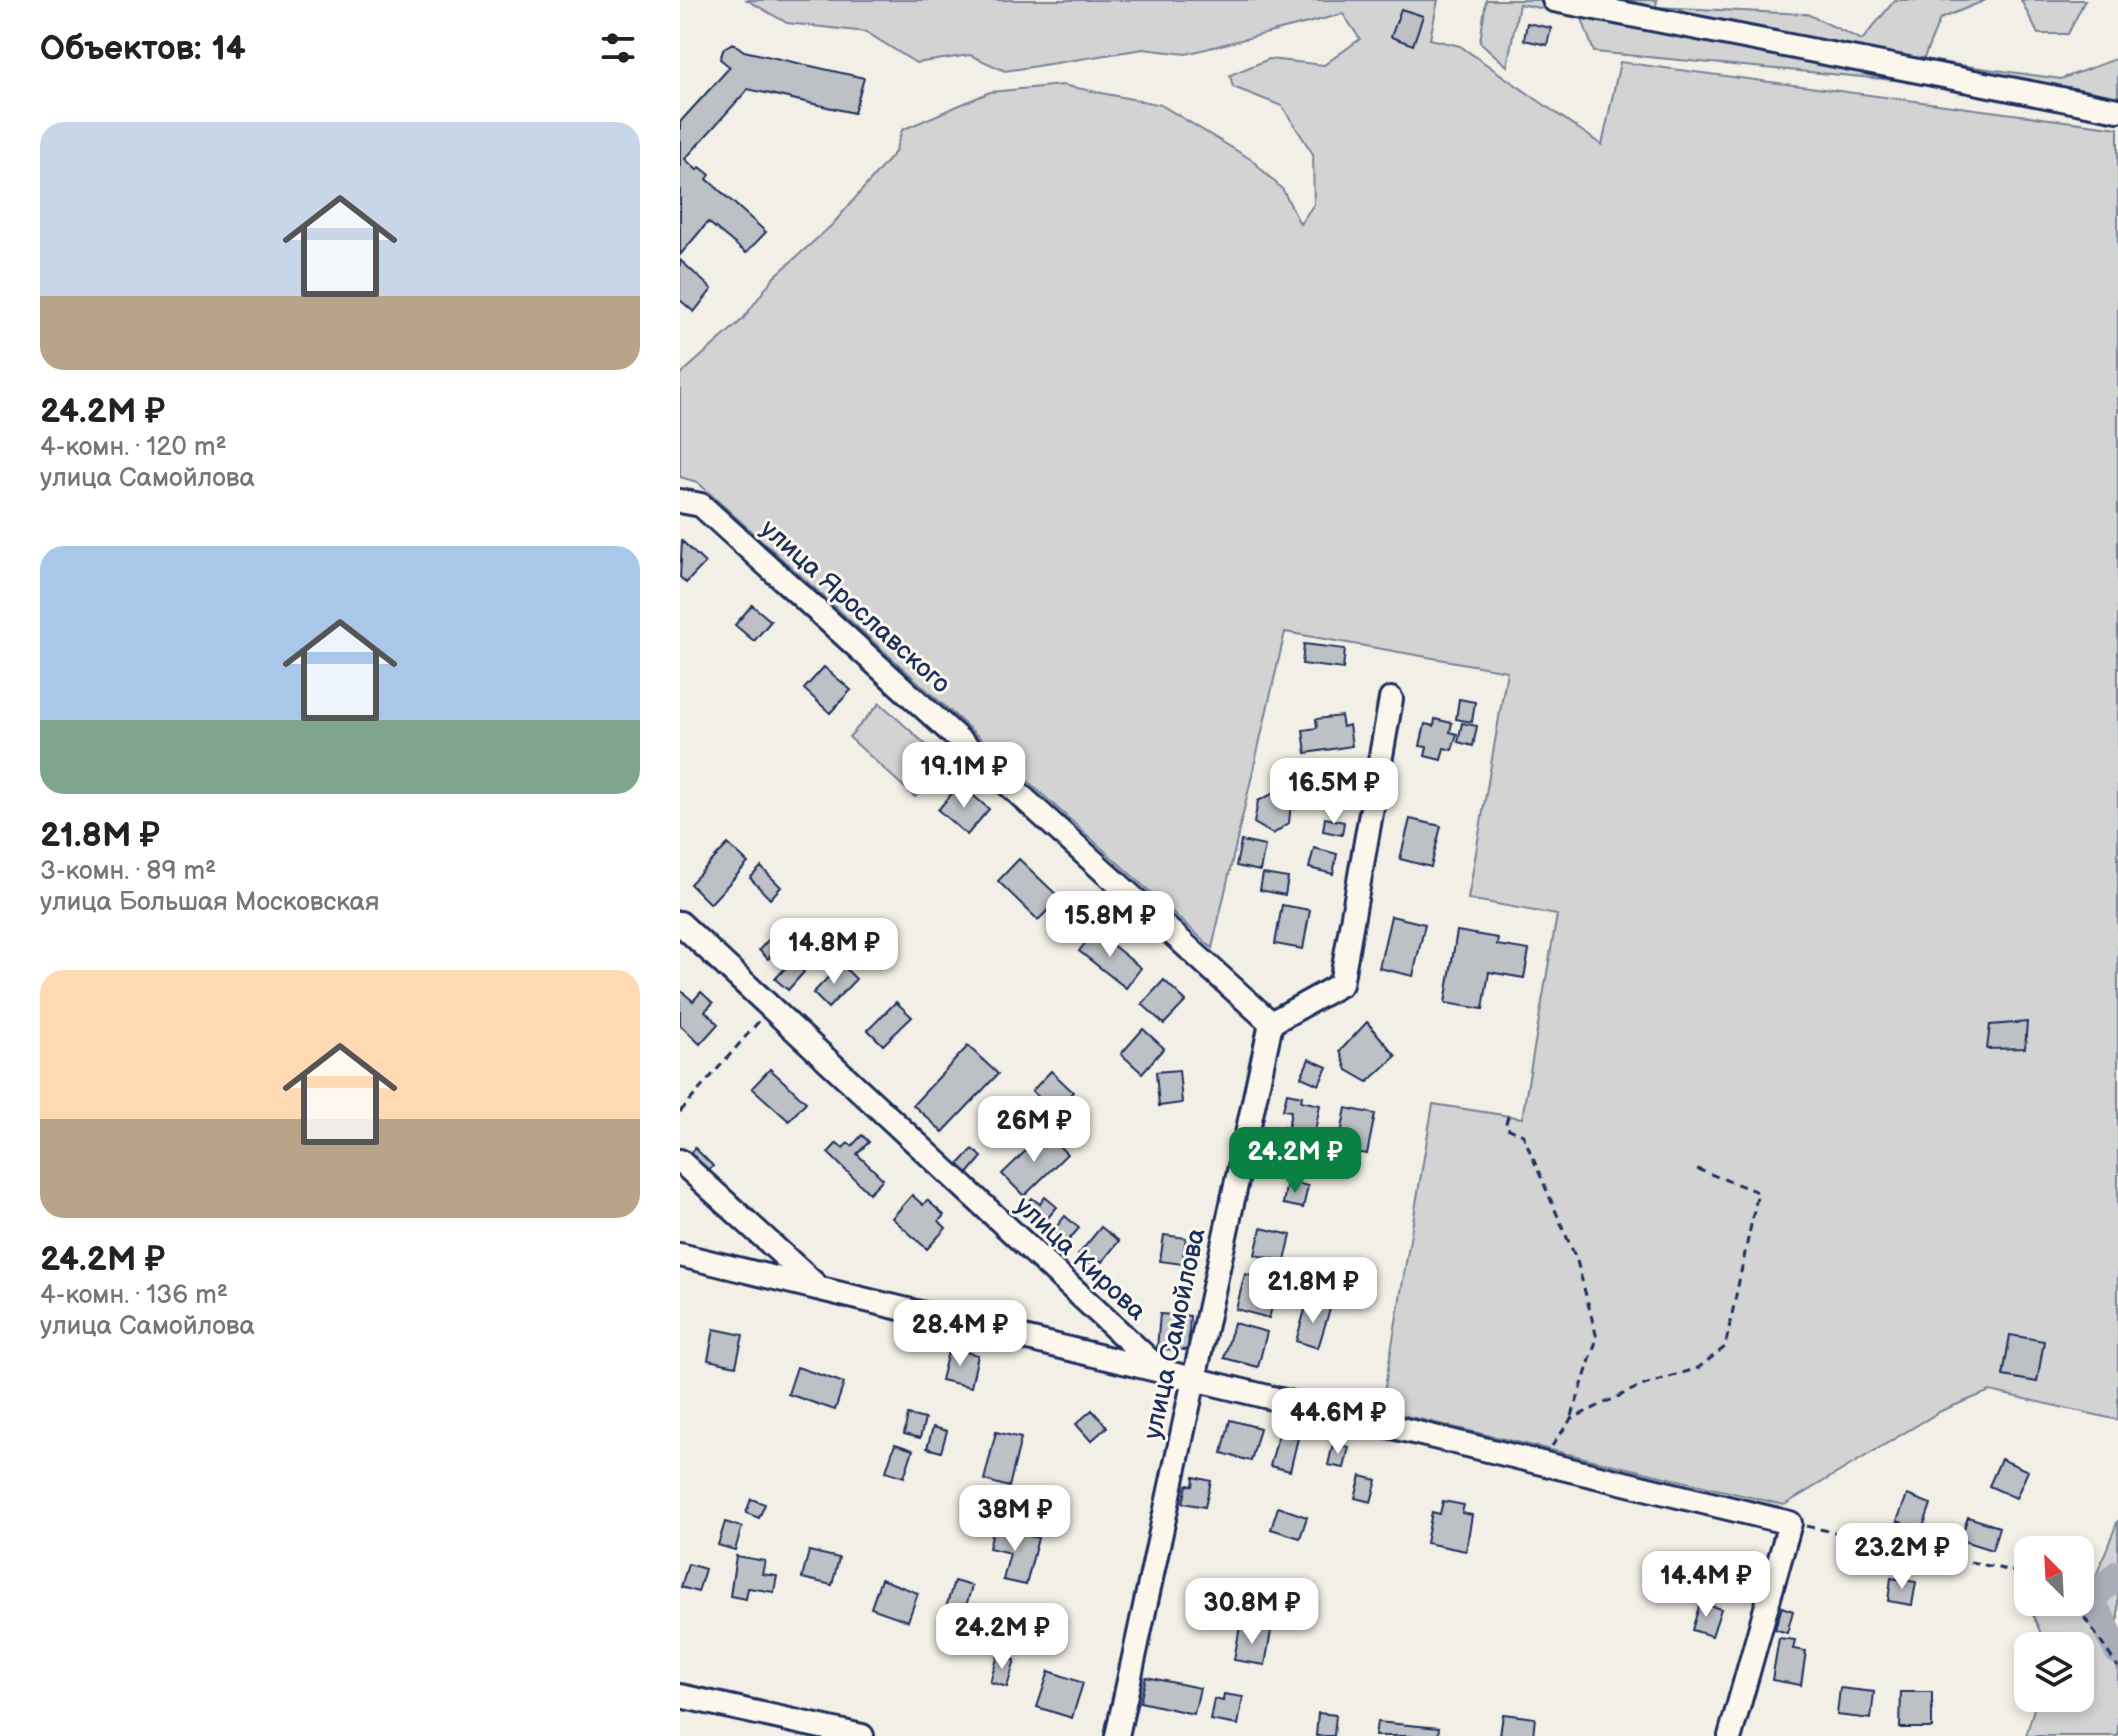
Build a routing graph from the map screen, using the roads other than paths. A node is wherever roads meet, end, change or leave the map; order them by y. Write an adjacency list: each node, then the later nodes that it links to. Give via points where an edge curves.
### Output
1 (1554, 0): 2 (street)
2 (2118, 110)
3 (680, 501): 6 (street, улица Ярославского, via 701,505)
4 (1391, 699): 6 (street, via 1341,984)
5 (680, 923): 10 (street, улица Кирова)
6 (1271, 1023): 13 (street, улица Самойлова)
7 (681, 1165): 9 (street)
8 (680, 1255): 9 (street)
9 (822, 1290): 11 (street)
10 (1091, 1310): 11 (street, via 1094,1335); 12 (street, улица Кирова)
11 (1073, 1350): 12 (street)
12 (1162, 1372): 13 (street)
13 (1193, 1380): 16 (street, улица Самойлова); 17 (street, via 1790,1523)
14 (680, 1696): 15 (street)
15 (862, 1736)
16 (1117, 1736)
17 (1730, 1736)

